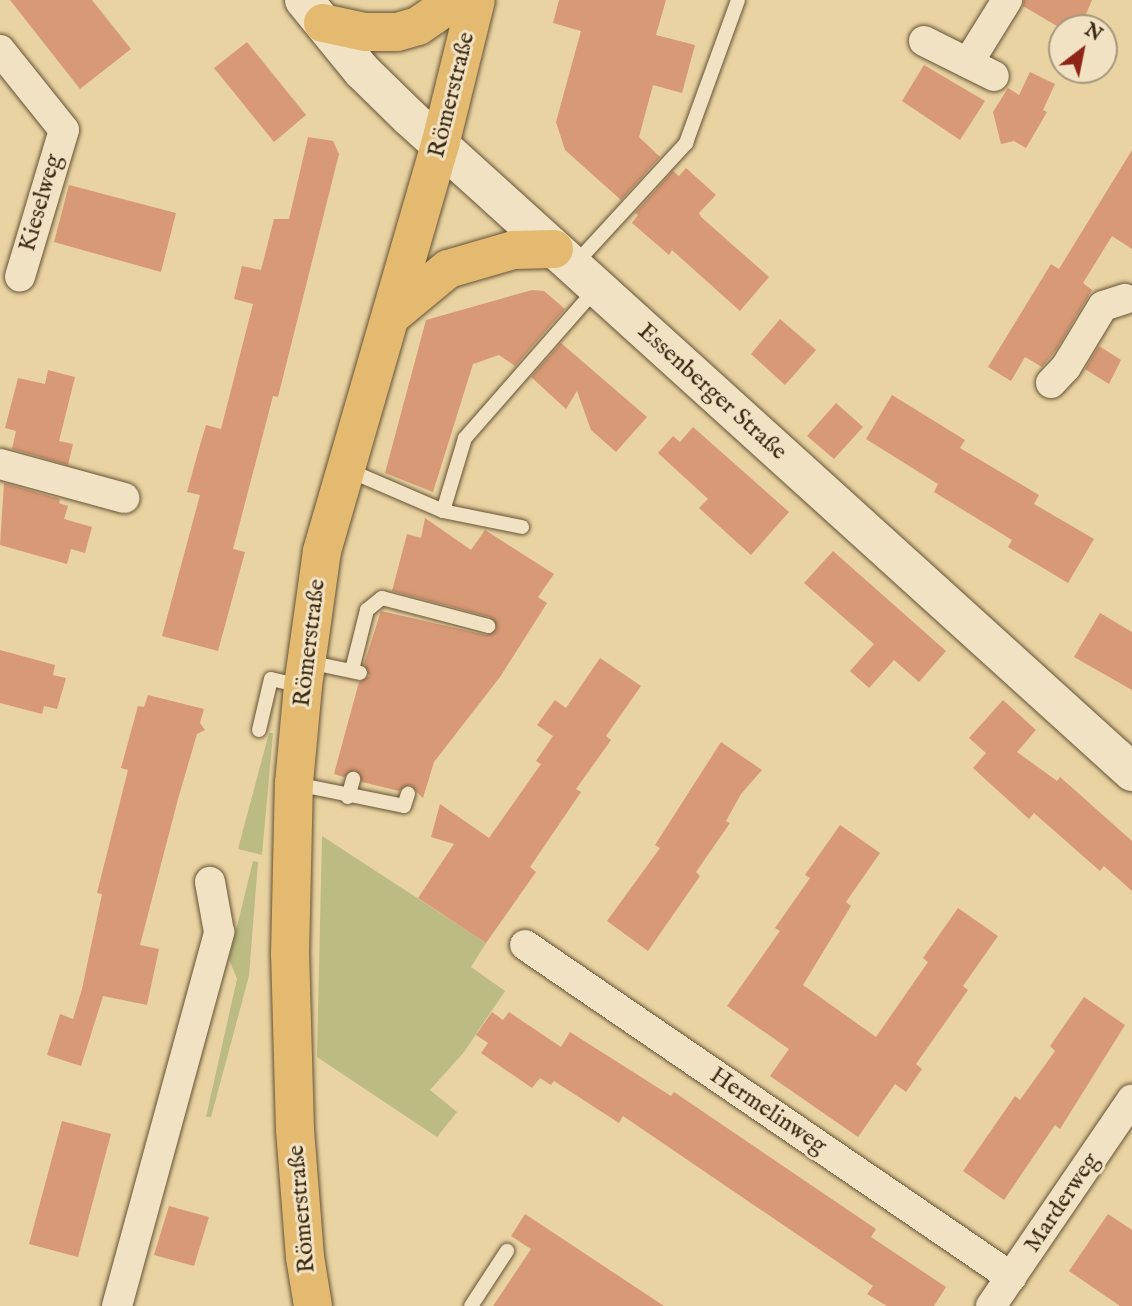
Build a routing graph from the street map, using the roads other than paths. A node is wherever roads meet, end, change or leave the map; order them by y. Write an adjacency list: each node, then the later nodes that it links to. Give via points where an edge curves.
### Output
1 (456, 0): 5 (main road, via 418,26 397,32 365,32)
2 (476, 0): 8 (main road, Römerstraße)
3 (738, 0): 9 (lane, via 686,143)
4 (1007, 0): 6 (street, via 981,69)
5 (313, 12): 8 (street, Essenberger Straße, via 362,71)
6 (924, 41)
7 (0, 50): 10 (street, Kieselweg, via 64,130)
8 (440, 145): 9 (street, Essenberger Straße); 12 (main road, Römerstraße)
9 (574, 268): 12 (main road, via 514,250 448,269); 17 (lane, via 465,438); 22 (street, Essenberger Straße)
10 (20, 277)
11 (1130, 297): 13 (street, via 1103,306)
12 (390, 317): 15 (main road, Römerstraße)
13 (1051, 383)
14 (0, 464): 16 (street)
15 (344, 468): 17 (lane); 20 (main road, Römerstraße, via 320,566)
16 (124, 498)
17 (443, 511): 18 (lane)
18 (522, 527)
19 (488, 626): 20 (lane, via 382,598 367,610 357,672)
20 (305, 674): 21 (lane, via 271,679); 24 (main road, Römerstraße)
21 (259, 730)
22 (1132, 772)
23 (353, 779): 26 (lane)
24 (294, 783): 26 (lane); 33 (main road, Römerstraße, via 290,955 295,1130 304,1257)
25 (408, 794): 26 (lane, via 404,806)
26 (348, 797)
27 (210, 882): 32 (street, via 219,932)
28 (524, 945): 31 (street, Hermelinweg)
29 (1132, 1099): 31 (street, Marderweg)
30 (507, 1251): 34 (lane)
31 (1011, 1277): 35 (street, Marderweg)
32 (117, 1306)
33 (313, 1306)
34 (471, 1306)
35 (991, 1306)

